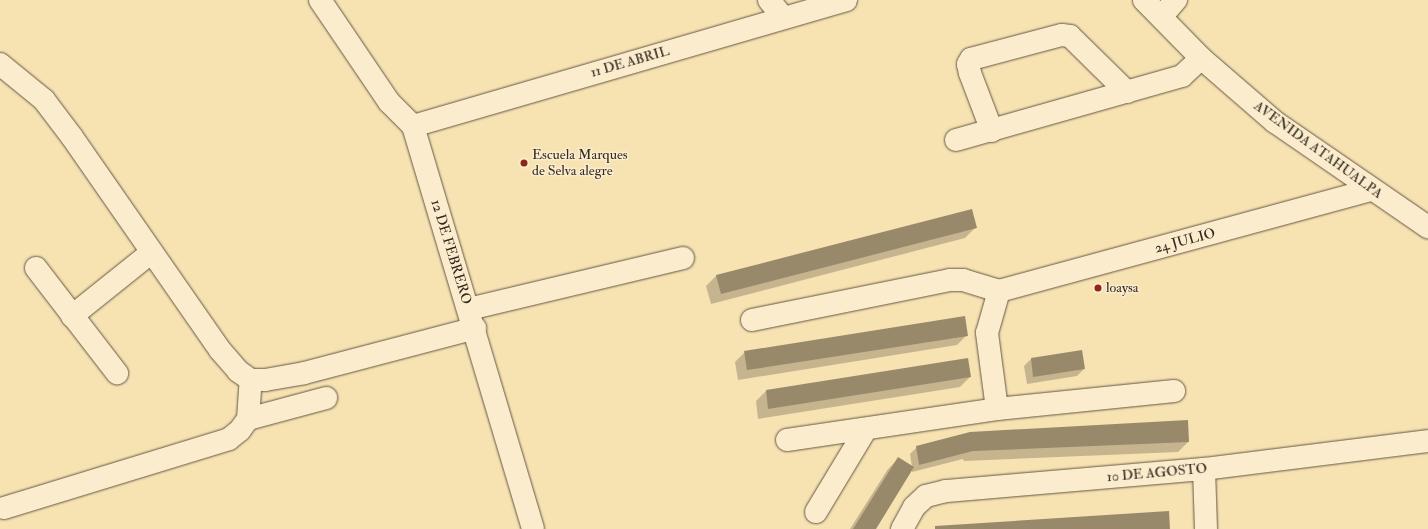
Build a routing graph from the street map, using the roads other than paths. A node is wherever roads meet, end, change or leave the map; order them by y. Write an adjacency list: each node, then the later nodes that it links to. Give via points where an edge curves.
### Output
1 (320, 0): 11 (street, 12 DE FEBRERO, via 389,102)
2 (769, 0): 6 (street)
3 (846, 0): 6 (street, 11 DE ABRIL)
4 (1144, 0): 7 (street, AVENIDA ATAHUALPA)
5 (1176, 0): 7 (street)
6 (783, 17): 11 (street, 11 DE ABRIL)
7 (1161, 17): 8 (street, AVENIDA ATAHUALPA)
8 (1201, 58): 10 (street, via 1182,76); 14 (street, AVENIDA ATAHUALPA, via 1275,122)
9 (0, 64): 16 (street, via 44,100)
10 (1127, 92): 12 (street); 12 (street, via 1070,36 1062,35 971,59 968,64 970,73)
11 (414, 126): 21 (street, 12 DE FEBRERO)
12 (992, 131): 13 (street)
13 (956, 140)
14 (1371, 190): 15 (street, AVENIDA ATAHUALPA); 19 (street, 24 JULIO)
15 (1428, 227)
16 (152, 252): 20 (street); 24 (street, via 220,350 238,371)
17 (683, 258): 21 (street)
18 (36, 268): 20 (street)
19 (999, 292): 22 (street, via 963,280 950,280); 27 (street, via 988,333)
20 (72, 316): 23 (street)
21 (472, 319): 24 (street, via 304,372 265,380); 35 (street, 12 DE FEBRERO)
22 (752, 320)
23 (117, 373)
24 (251, 380): 28 (street)
25 (1174, 391): 27 (street)
26 (326, 398): 28 (street)
27 (997, 409): 29 (street)
28 (248, 419): 33 (street, via 240,430 228,439)
29 (866, 429): 30 (street); 34 (street)
30 (787, 440)
31 (1428, 441): 32 (street, 10 DE AGOSTO)
32 (1204, 469): 36 (street, 10 DE AGOSTO, via 946,491 926,496 914,508); 37 (street)
33 (4, 508)
34 (816, 512)
35 (534, 529)
36 (902, 529)
37 (1206, 529)

